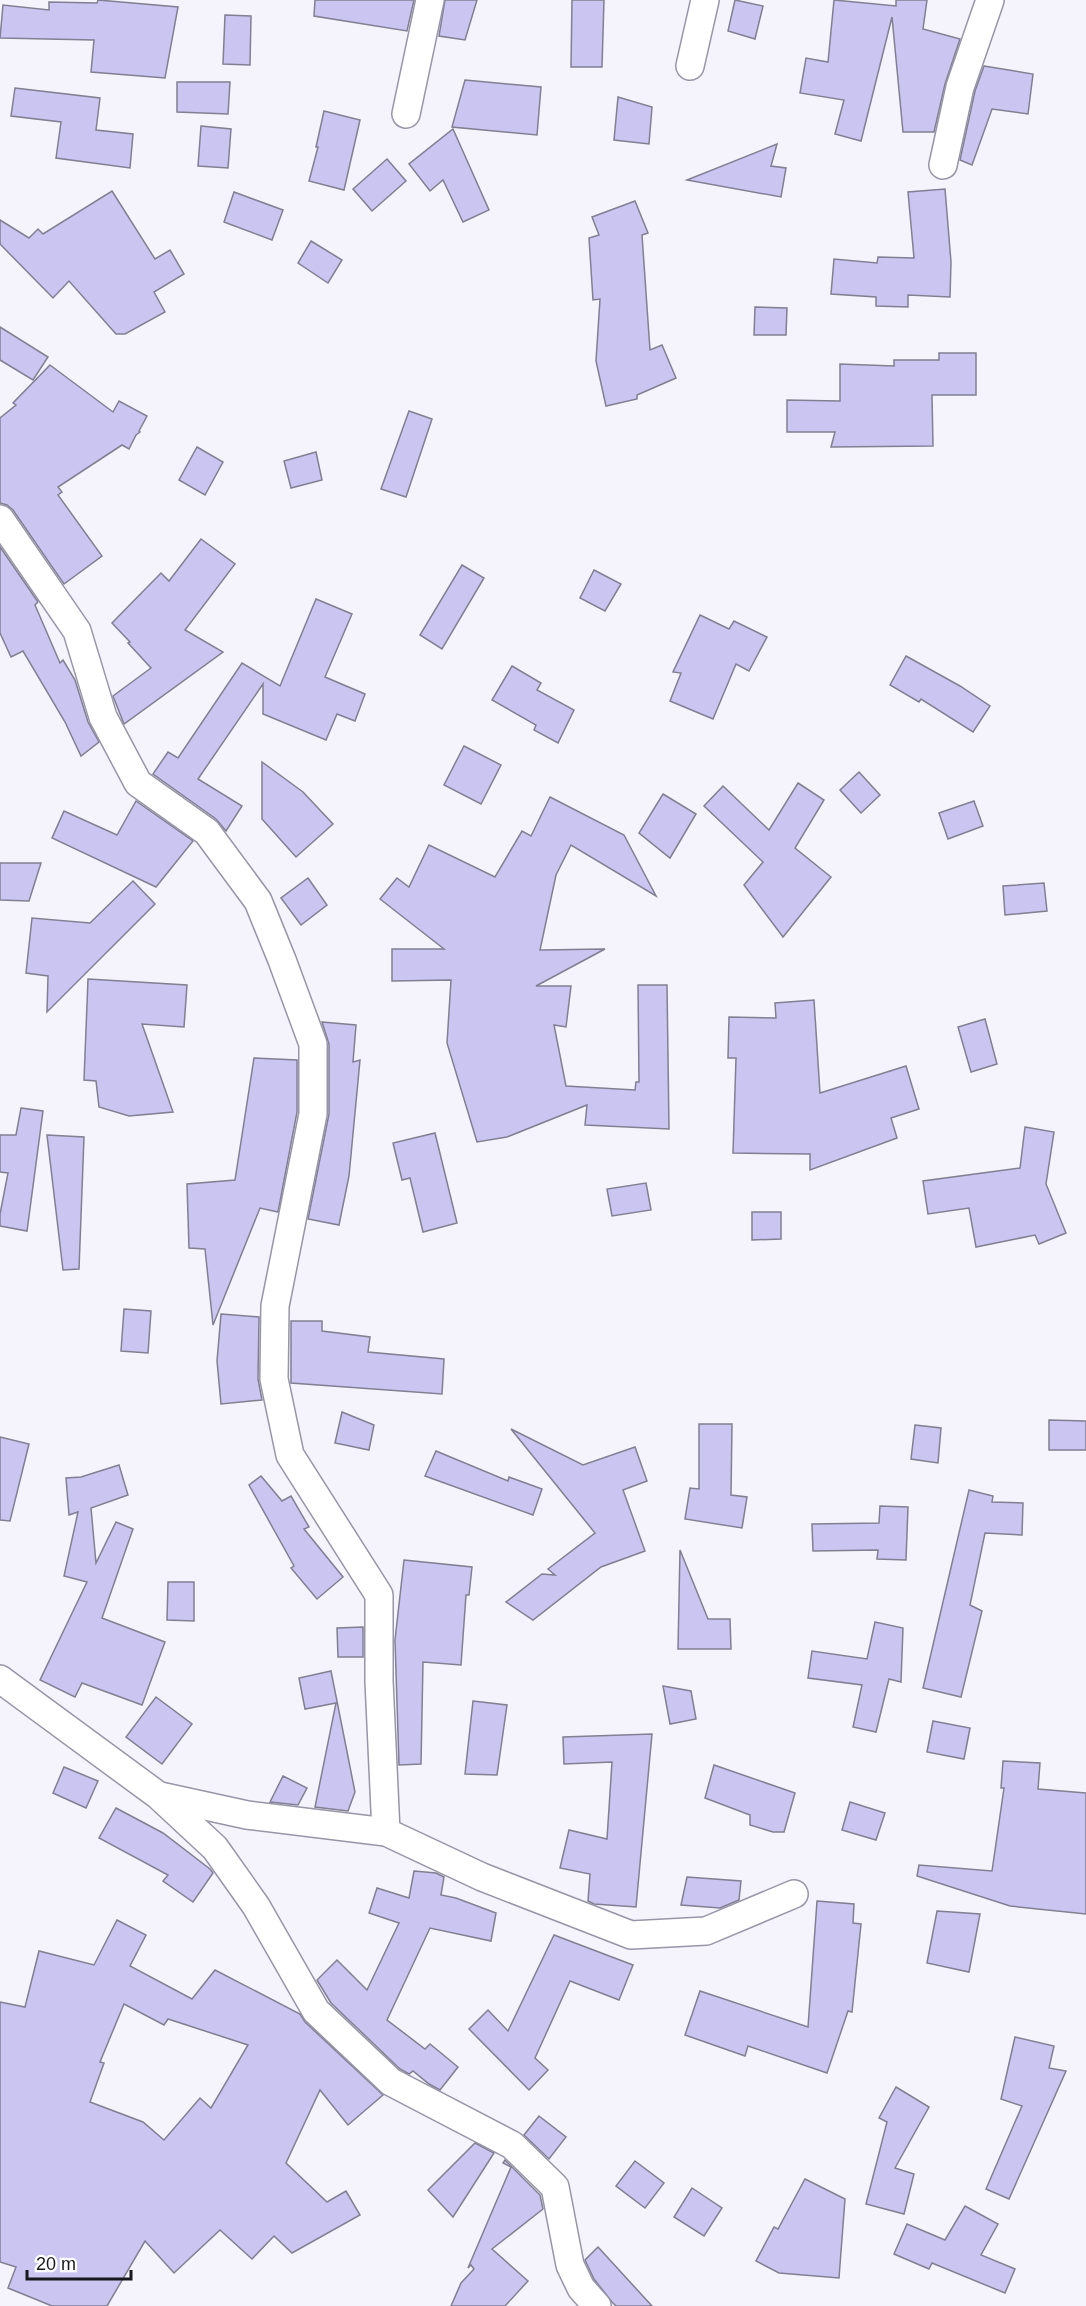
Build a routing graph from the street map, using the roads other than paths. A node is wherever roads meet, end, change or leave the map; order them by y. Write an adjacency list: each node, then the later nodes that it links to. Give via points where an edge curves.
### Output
1 (430, 0): 5 (street)
2 (705, 0): 4 (street)
3 (990, 0): 6 (street, via 960,87)
4 (690, 66)
5 (406, 114)
6 (943, 165)
7 (0, 519): 10 (street, via 76,631 103,717 138,783 207,832 258,901 312,1044 313,1114 275,1306 274,1379 290,1455 379,1595)
8 (0, 1679): 9 (street)
9 (159, 1796): 10 (street, via 247,1815); 12 (street, via 215,1848 256,1906 316,2011 391,2082 512,2145 555,2187 570,2265 581,2288)
10 (387, 1832): 11 (street, via 482,1877 631,1935 706,1931)
11 (794, 1894)
12 (597, 2306)

